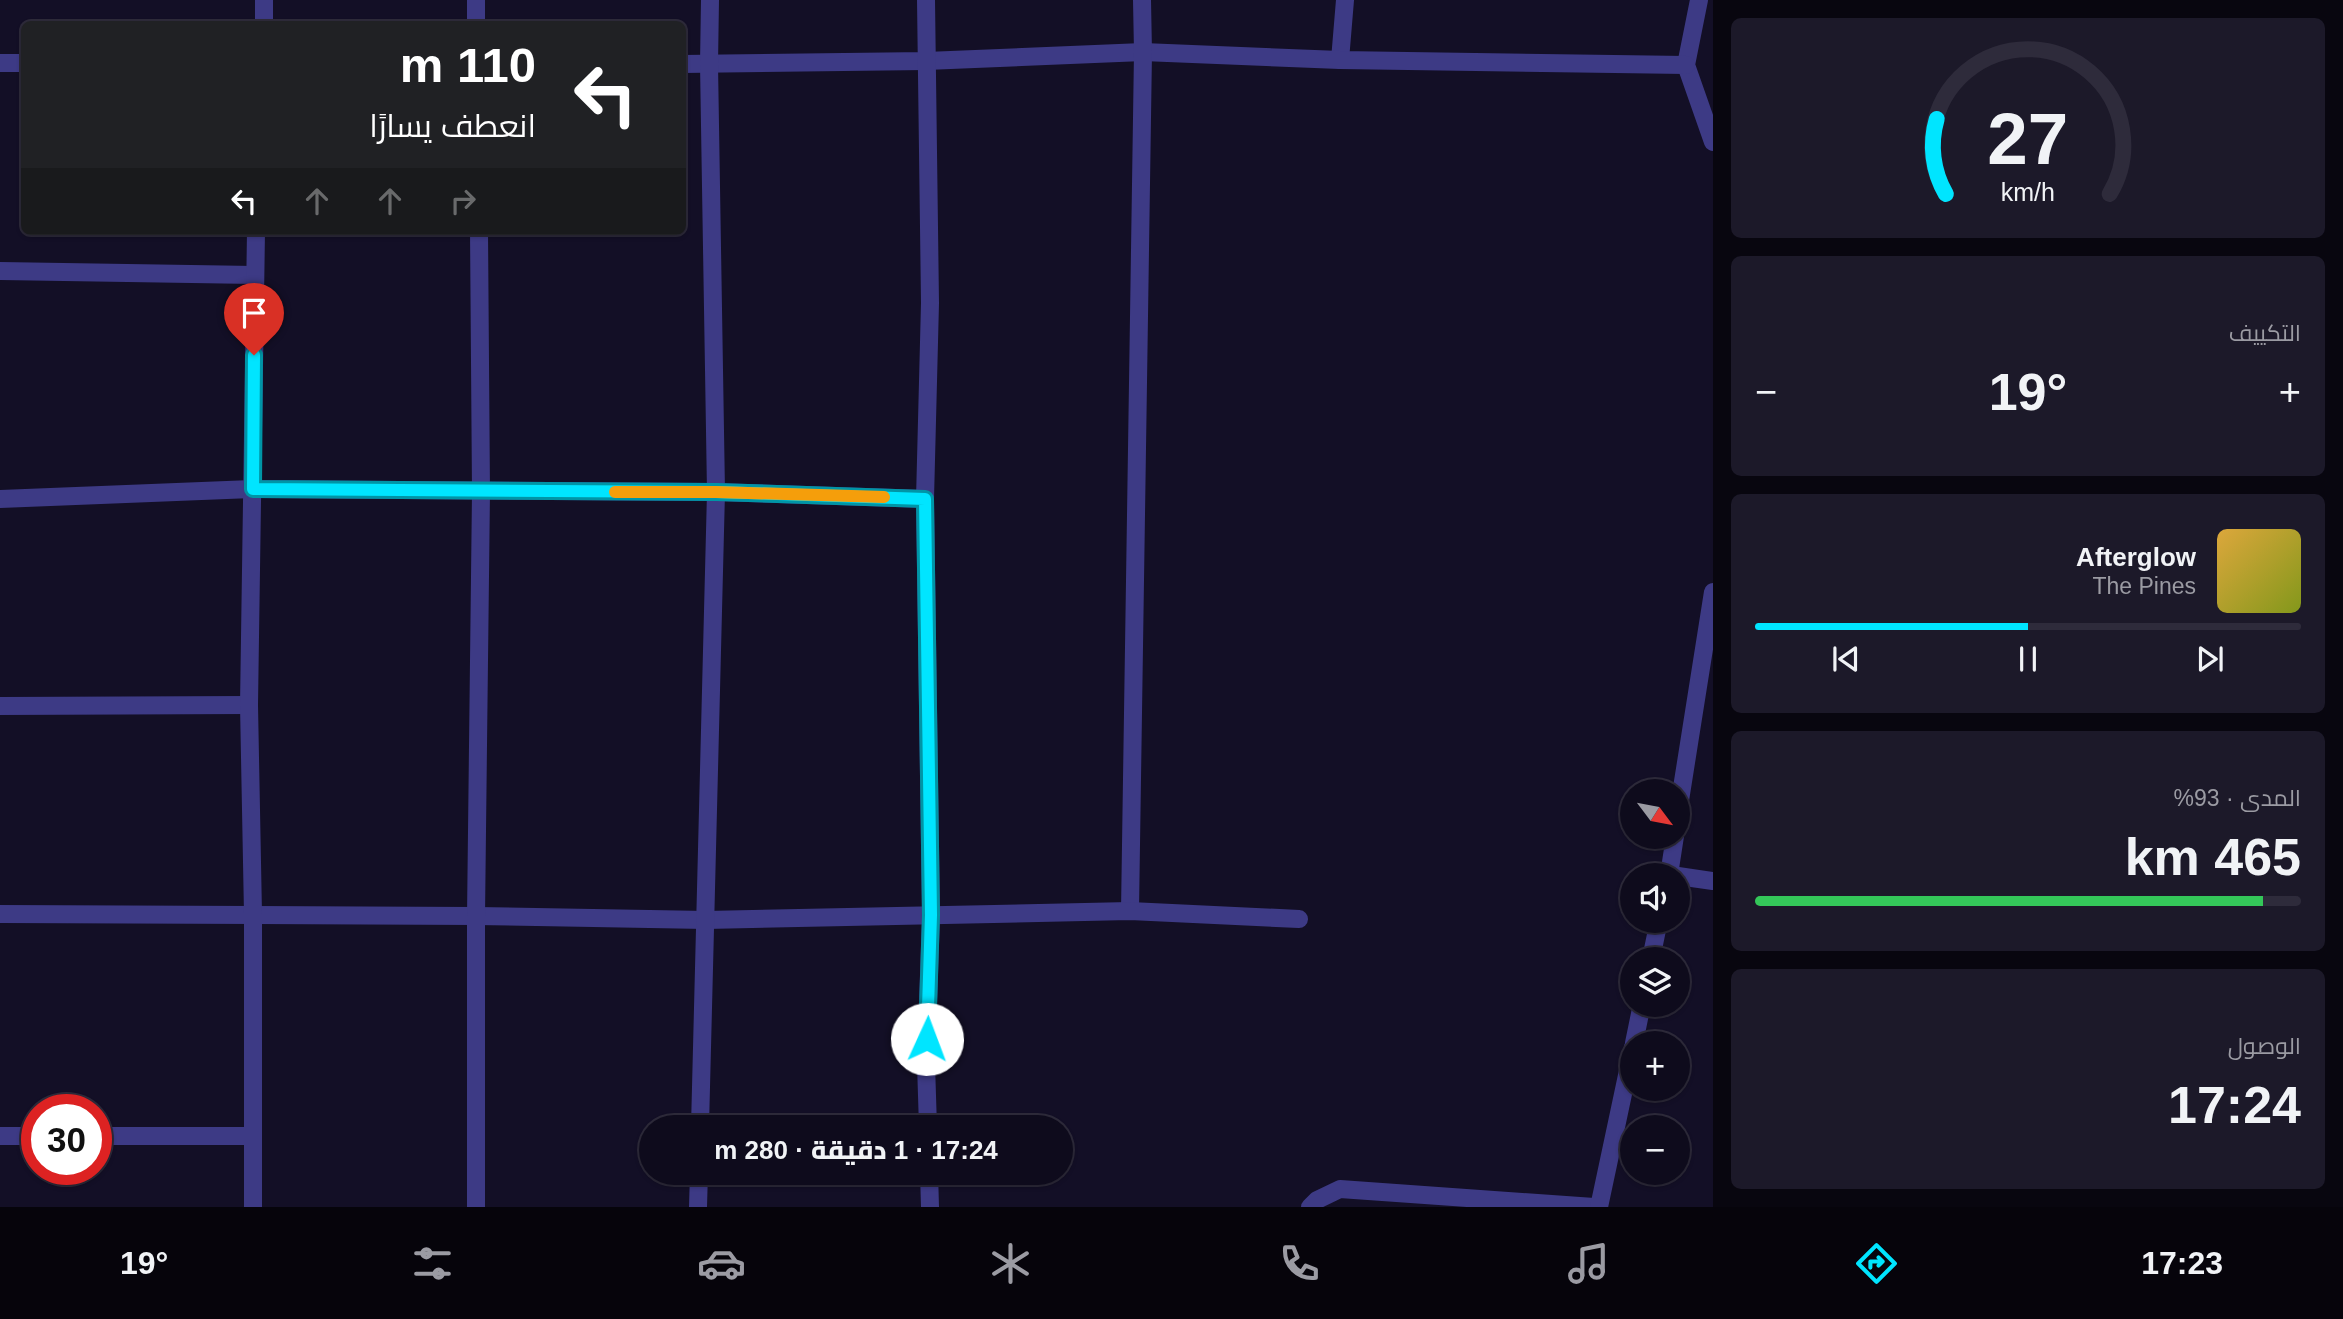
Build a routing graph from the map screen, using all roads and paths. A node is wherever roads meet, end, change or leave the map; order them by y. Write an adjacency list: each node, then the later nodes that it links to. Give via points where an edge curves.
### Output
1 (264, 0): 8 (street)
2 (476, 0): 9 (street)
3 (710, 0): 16 (street)
4 (926, 0): 12 (street)
5 (1142, 0): 10 (street)
6 (1345, 0): 11 (street)
7 (1699, 0): 17 (street)
8 (264, 21)
9 (476, 21)
10 (1143, 52): 11 (street); 12 (street); 34 (street)
11 (1340, 60): 17 (street)
12 (926, 61): 16 (street); 27 (street, via 930,303)
13 (0, 63): 14 (street)
14 (21, 63)
15 (686, 64): 16 (street)
16 (709, 64): 25 (street)
17 (1686, 65): 18 (street)
18 (1713, 142)
19 (256, 235): 22 (street)
20 (479, 235): 24 (street)
21 (0, 271): 22 (street)
22 (255, 275): 23 (street)
23 (253, 489): 24 (street); 26 (street); 29 (street)
24 (481, 492): 25 (street); 38 (street)
25 (716, 492): 27 (street); 40 (street)
26 (0, 499)
27 (925, 499): 37 (street)
28 (1713, 592): 31 (street)
29 (249, 705): 30 (street); 36 (street)
30 (0, 706)
31 (1683, 779)
32 (1690, 878): 33 (street)
33 (1713, 881)
34 (1130, 911): 37 (street); 39 (street)
35 (0, 914): 36 (street)
36 (253, 914): 38 (street); 47 (street)
37 (931, 915): 40 (street); 43 (street)
38 (477, 916): 40 (street); 51 (street)
39 (1299, 919)
40 (706, 920): 42 (street)
41 (1621, 1101): 55 (street)
42 (700, 1115)
43 (928, 1115)
44 (0, 1136): 45 (street)
45 (21, 1136)
46 (112, 1136): 47 (street)
47 (252, 1136): 50 (street)
48 (699, 1185): 52 (street)
49 (929, 1185): 53 (street)
50 (253, 1207)
51 (476, 1207)
52 (698, 1207)
53 (930, 1207)
54 (1310, 1207): 55 (street, via 1340,1189)
55 (1597, 1207)

